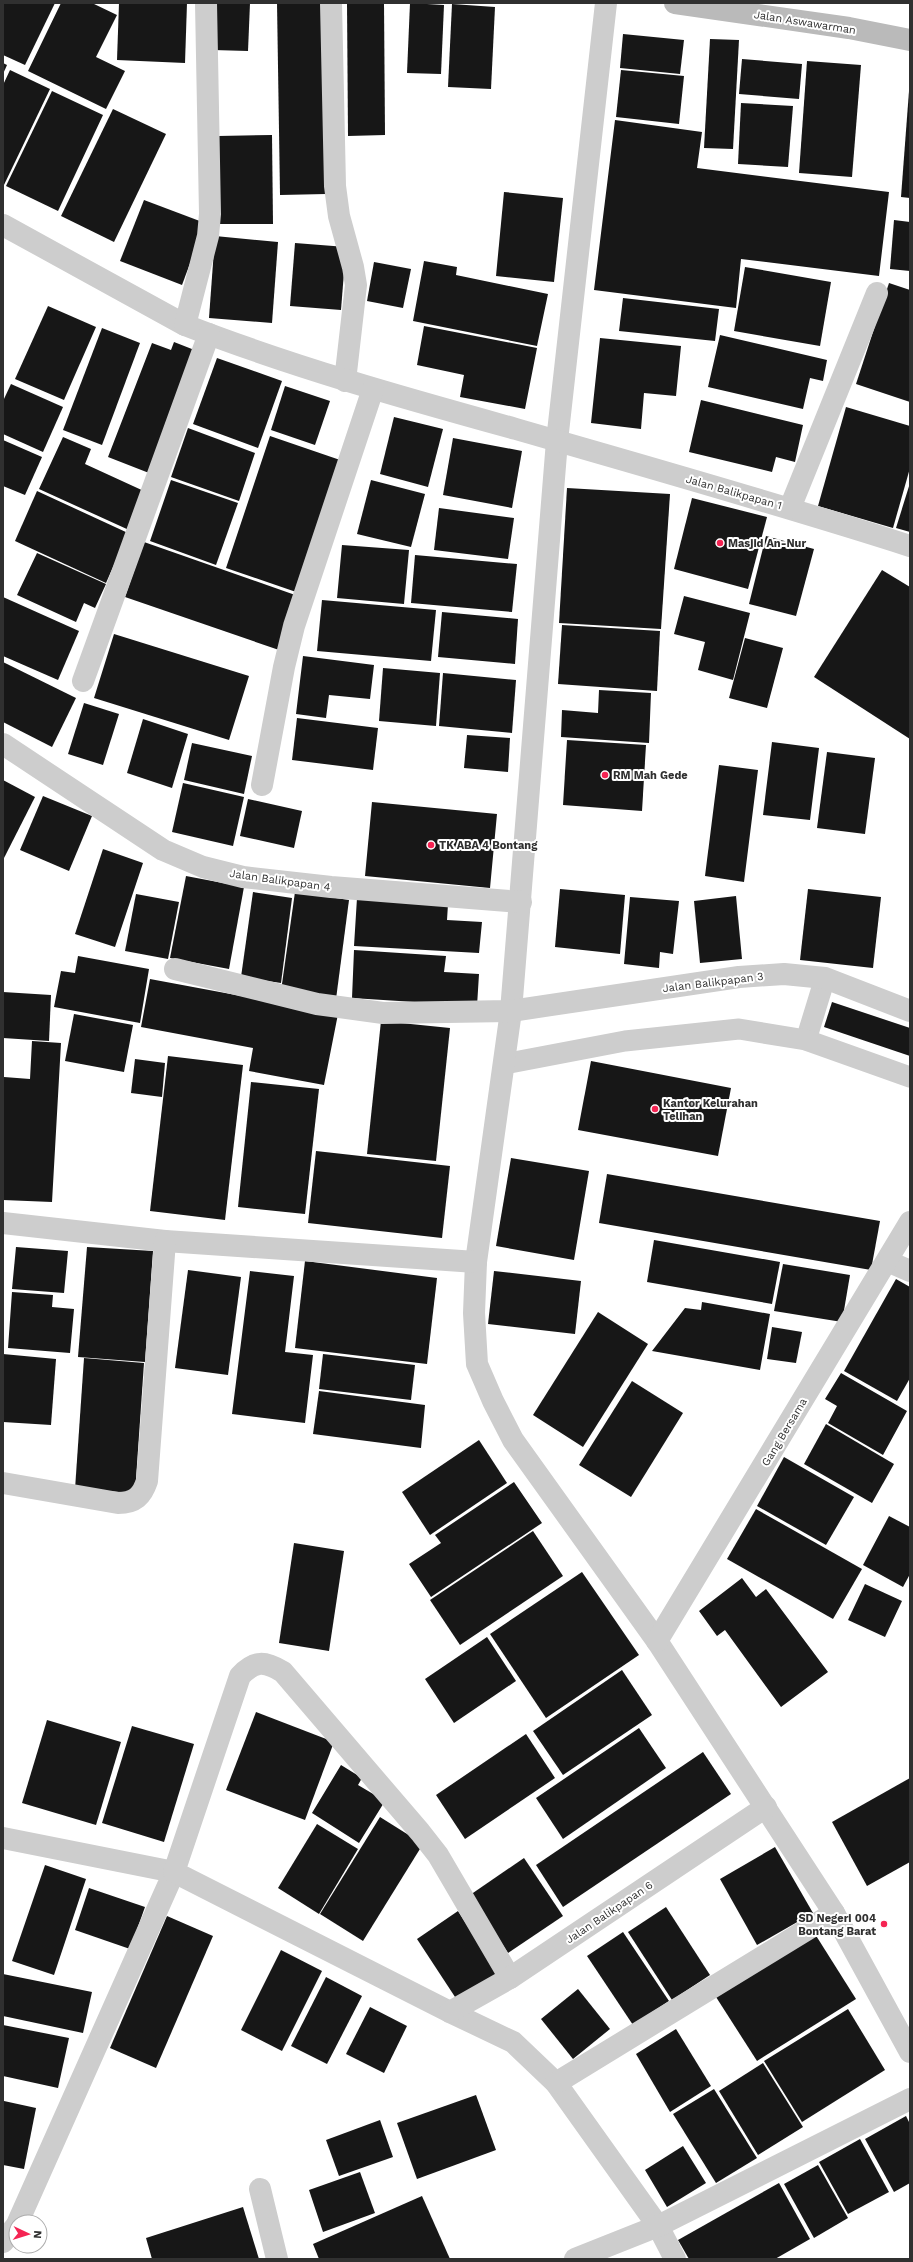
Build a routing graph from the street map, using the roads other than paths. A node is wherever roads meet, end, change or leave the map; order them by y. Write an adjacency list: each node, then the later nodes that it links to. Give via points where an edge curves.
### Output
1 (206, 3): 8 (street, via 210,214 208,236)
2 (331, 3): 10 (street, via 335,186 339,216 356,285)
3 (606, 3): 12 (street)
4 (675, 3): 5 (street, Jalan Aswawarman, via 848,28)
5 (910, 40)
6 (3, 225): 8 (street, Jalan Balikpapan 1)
7 (877, 293): 13 (street)
8 (185, 325): 9 (street, Jalan Balikpapan 1)
9 (209, 334): 10 (street, Jalan Balikpapan 1); 15 (street)
10 (345, 381): 11 (street, Jalan Balikpapan 1)
11 (373, 389): 12 (street, Jalan Balikpapan 1); 17 (street, via 294,626)
12 (557, 441): 13 (street, Jalan Balikpapan 1); 18 (street)
13 (790, 508): 14 (street, Jalan Balikpapan 1)
14 (910, 546)
15 (83, 681)
16 (3, 744): 18 (street, Jalan Balikpapan 4, via 163,850 203,867 243,877 331,887)
17 (262, 785)
18 (521, 902): 21 (street)
19 (175, 969): 21 (street, Jalan Balikpapan 3, via 317,1004 354,1010 383,1013)
20 (825, 978): 21 (street, Jalan Balikpapan 3, via 784,974 739,977); 22 (street, Jalan Balikpapan 3); 23 (lane)
21 (511, 1011): 24 (street)
22 (910, 1011)
23 (806, 1040): 24 (lane, via 739,1029 625,1041); 25 (lane)
24 (504, 1064): 30 (street)
25 (910, 1077)
26 (910, 1222): 29 (street, Gang Bersama)
27 (3, 1223): 28 (street)
28 (165, 1241): 30 (street); 32 (street, via 147,1481 143,1494 136,1500 118,1504)
29 (888, 1261): 31 (street); 33 (street, Gang Bersama)
30 (476, 1262): 33 (street, via 474,1313 477,1364 493,1401 513,1440)
31 (910, 1271)
32 (3, 1483)
33 (657, 1642): 34 (street)
34 (766, 1807): 37 (street); 38 (street, Jalan Balikpapan 6)
35 (3, 1838): 36 (street)
36 (174, 1872): 38 (street, via 240,1676 249,1667 262,1663 273,1666 283,1672 438,1855); 39 (street); 44 (street)
37 (834, 1913): 40 (street); 41 (street)
38 (510, 1978): 39 (street, Jalan Balikpapan 6)
39 (450, 2012): 41 (street, via 514,2042)
40 (910, 2052)
41 (556, 2082): 45 (street)
42 (910, 2099): 45 (street)
43 (260, 2189): 46 (street)
44 (22, 2214)
45 (658, 2226): 47 (street); 48 (street)
46 (278, 2259)
47 (575, 2259)
48 (675, 2259)

